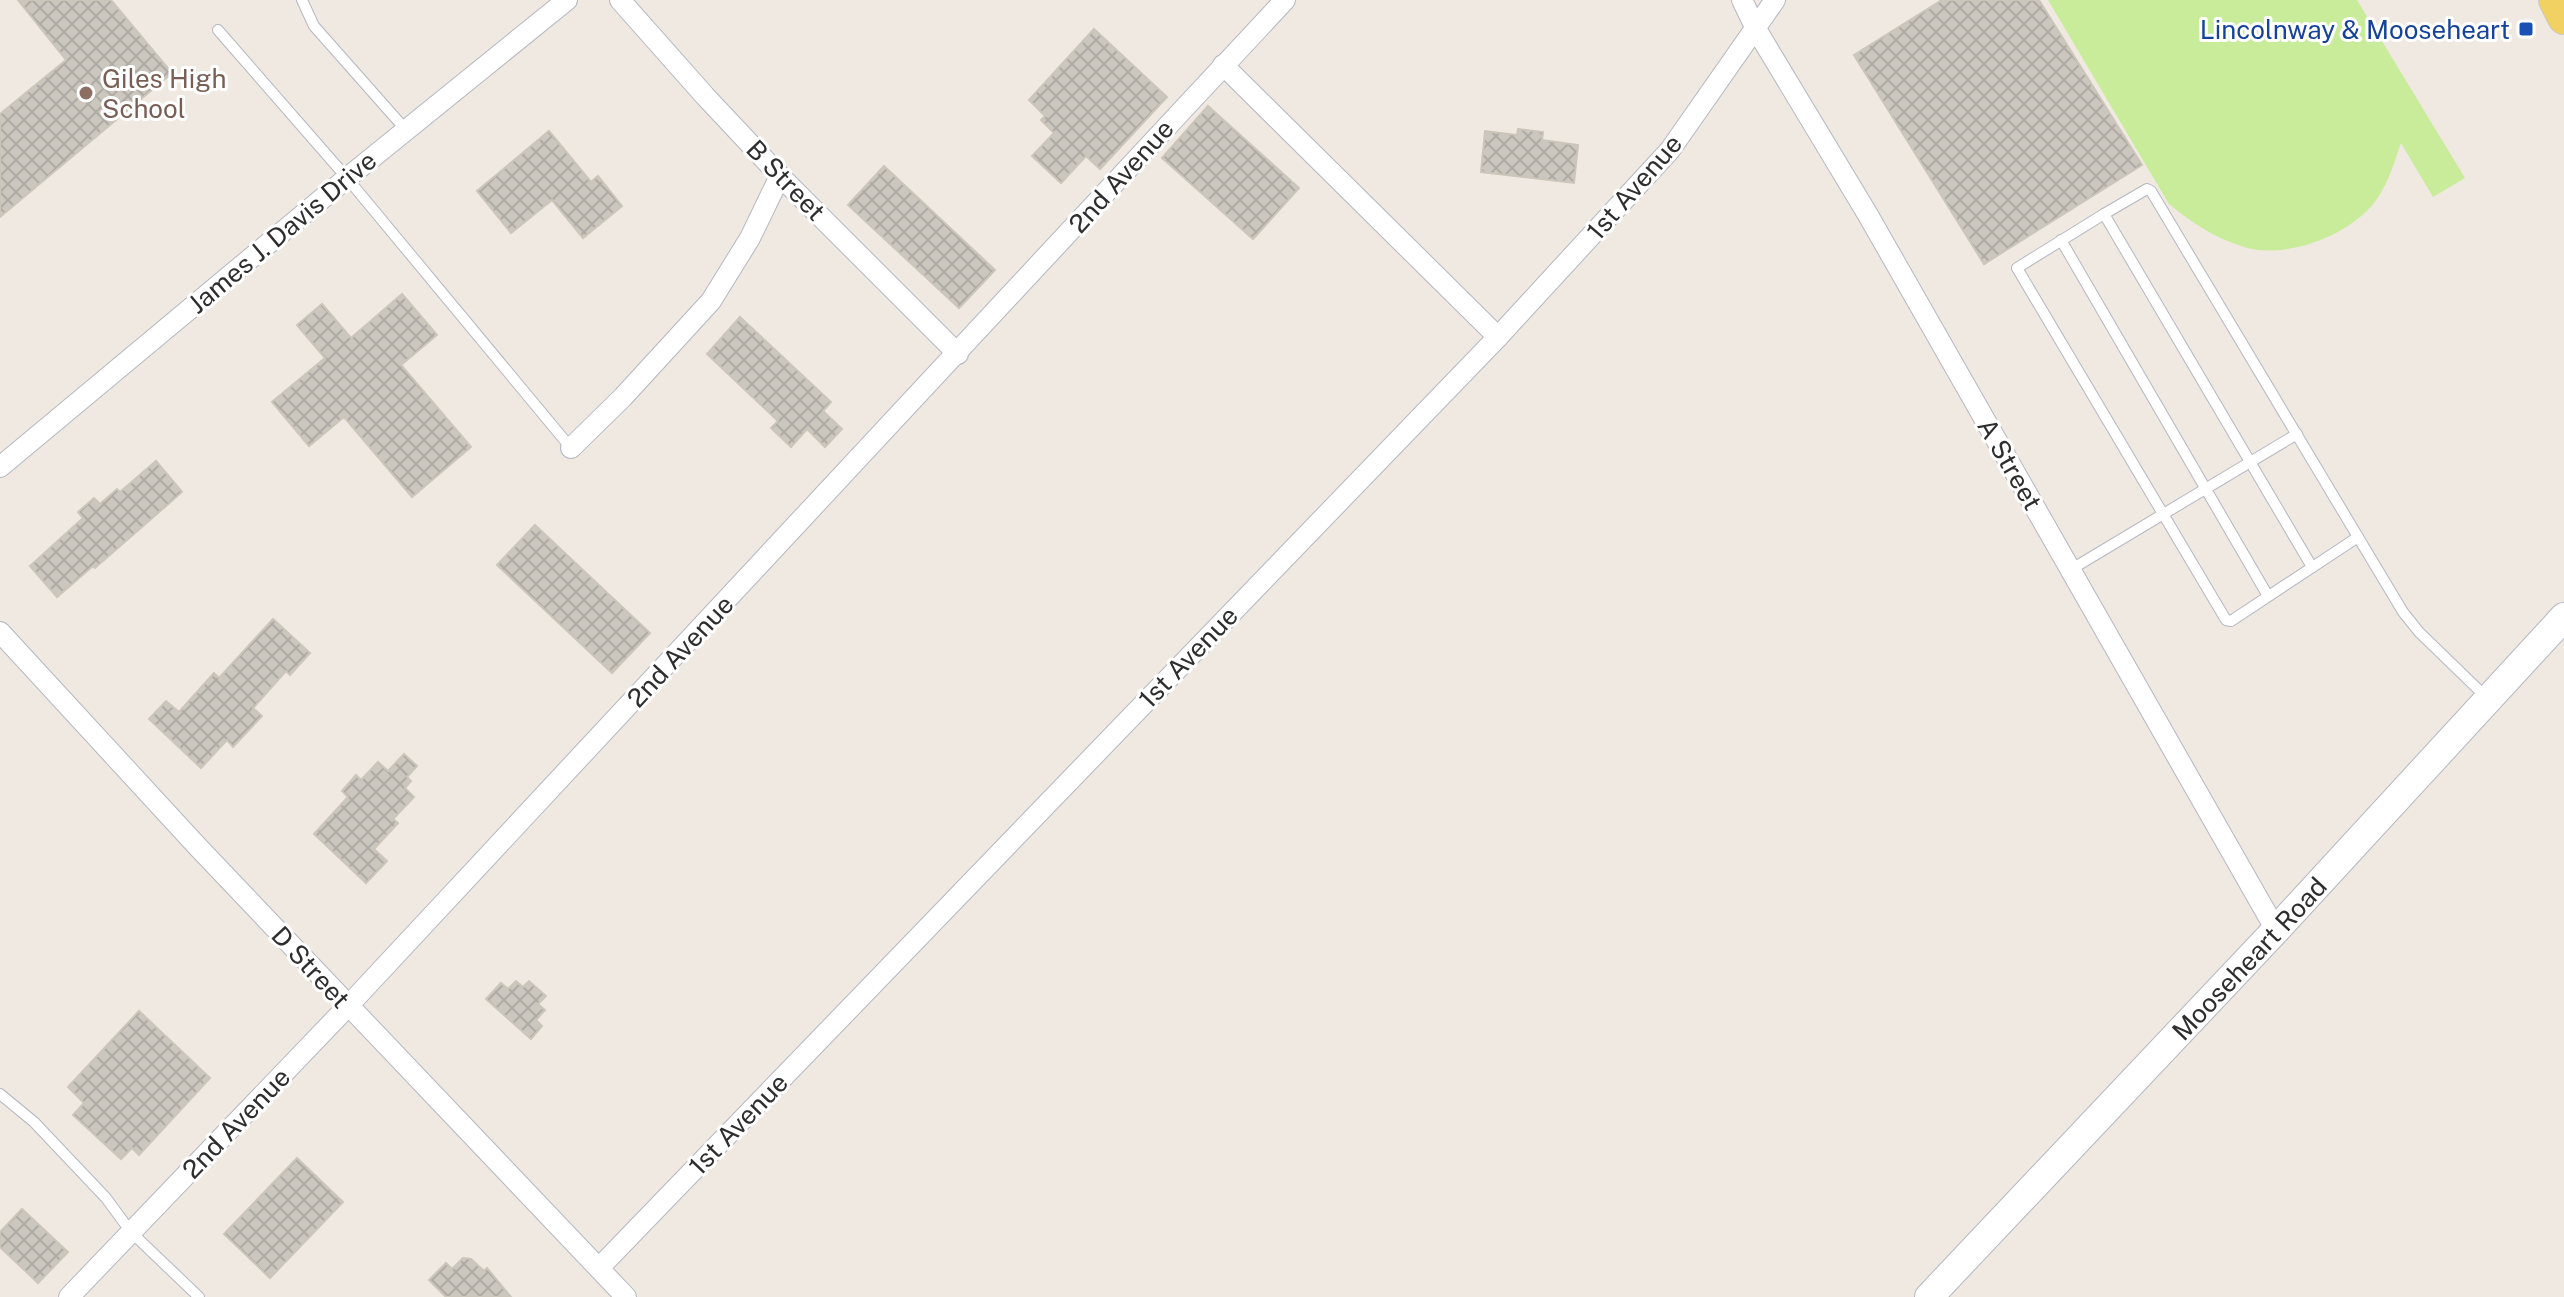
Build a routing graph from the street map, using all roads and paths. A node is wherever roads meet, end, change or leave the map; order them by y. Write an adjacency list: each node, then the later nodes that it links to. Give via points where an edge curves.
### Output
1 (302, 0): 12 (lane, via 314,26)
2 (567, 0): 12 (street, James J. Davis Drive)
3 (620, 0): 13 (street, B Street)
4 (1285, 0): 11 (street, 2nd Avenue)
5 (1742, 0): 9 (street, A Street)
6 (1775, 0): 9 (street, 1st Avenue)
7 (2555, 0): 8 (main road)
8 (2564, 18)
9 (1756, 29): 17 (street, 1st Avenue, via 1670,150); 27 (street, A Street)
10 (218, 30): 14 (lane)
11 (1223, 65): 17 (street); 18 (street, 2nd Avenue)
12 (406, 130): 14 (street, James J. Davis Drive)
13 (780, 176): 18 (street, B Street); 20 (street, via 711,301)
14 (347, 178): 20 (lane); 22 (street, James J. Davis Drive)
15 (2104, 214): 16 (lane); 19 (lane, via 2151,191); 21 (lane)
16 (2061, 240): 23 (lane); 24 (lane, via 2017,268)
17 (1498, 337): 36 (street, 1st Avenue)
18 (958, 354): 33 (street, 2nd Avenue)
19 (2297, 434): 21 (lane); 25 (lane)
20 (571, 448)
21 (2250, 462): 23 (lane); 26 (lane)
22 (0, 467)
23 (2206, 489): 24 (lane); 28 (lane)
24 (2163, 514): 27 (lane); 28 (lane, via 2226,620)
25 (2358, 537): 26 (lane); 31 (lane, via 2419,632)
26 (2312, 567): 28 (lane)
27 (2070, 570): 32 (street, A Street)
28 (2268, 596)
29 (2564, 617): 31 (main road, Mooseheart Road)
30 (0, 632): 33 (street, D Street)
31 (2488, 699): 32 (main road, Mooseheart Road)
32 (2276, 930): 40 (main road, Mooseheart Road)
33 (348, 1006): 35 (street, 2nd Avenue); 36 (street, D Street)
34 (0, 1094): 35 (lane, via 66,1155)
35 (131, 1232): 37 (street, 2nd Avenue); 38 (lane)
36 (599, 1268): 39 (street, D Street)
37 (69, 1297)
38 (199, 1297)
39 (626, 1297)
40 (1929, 1297)

